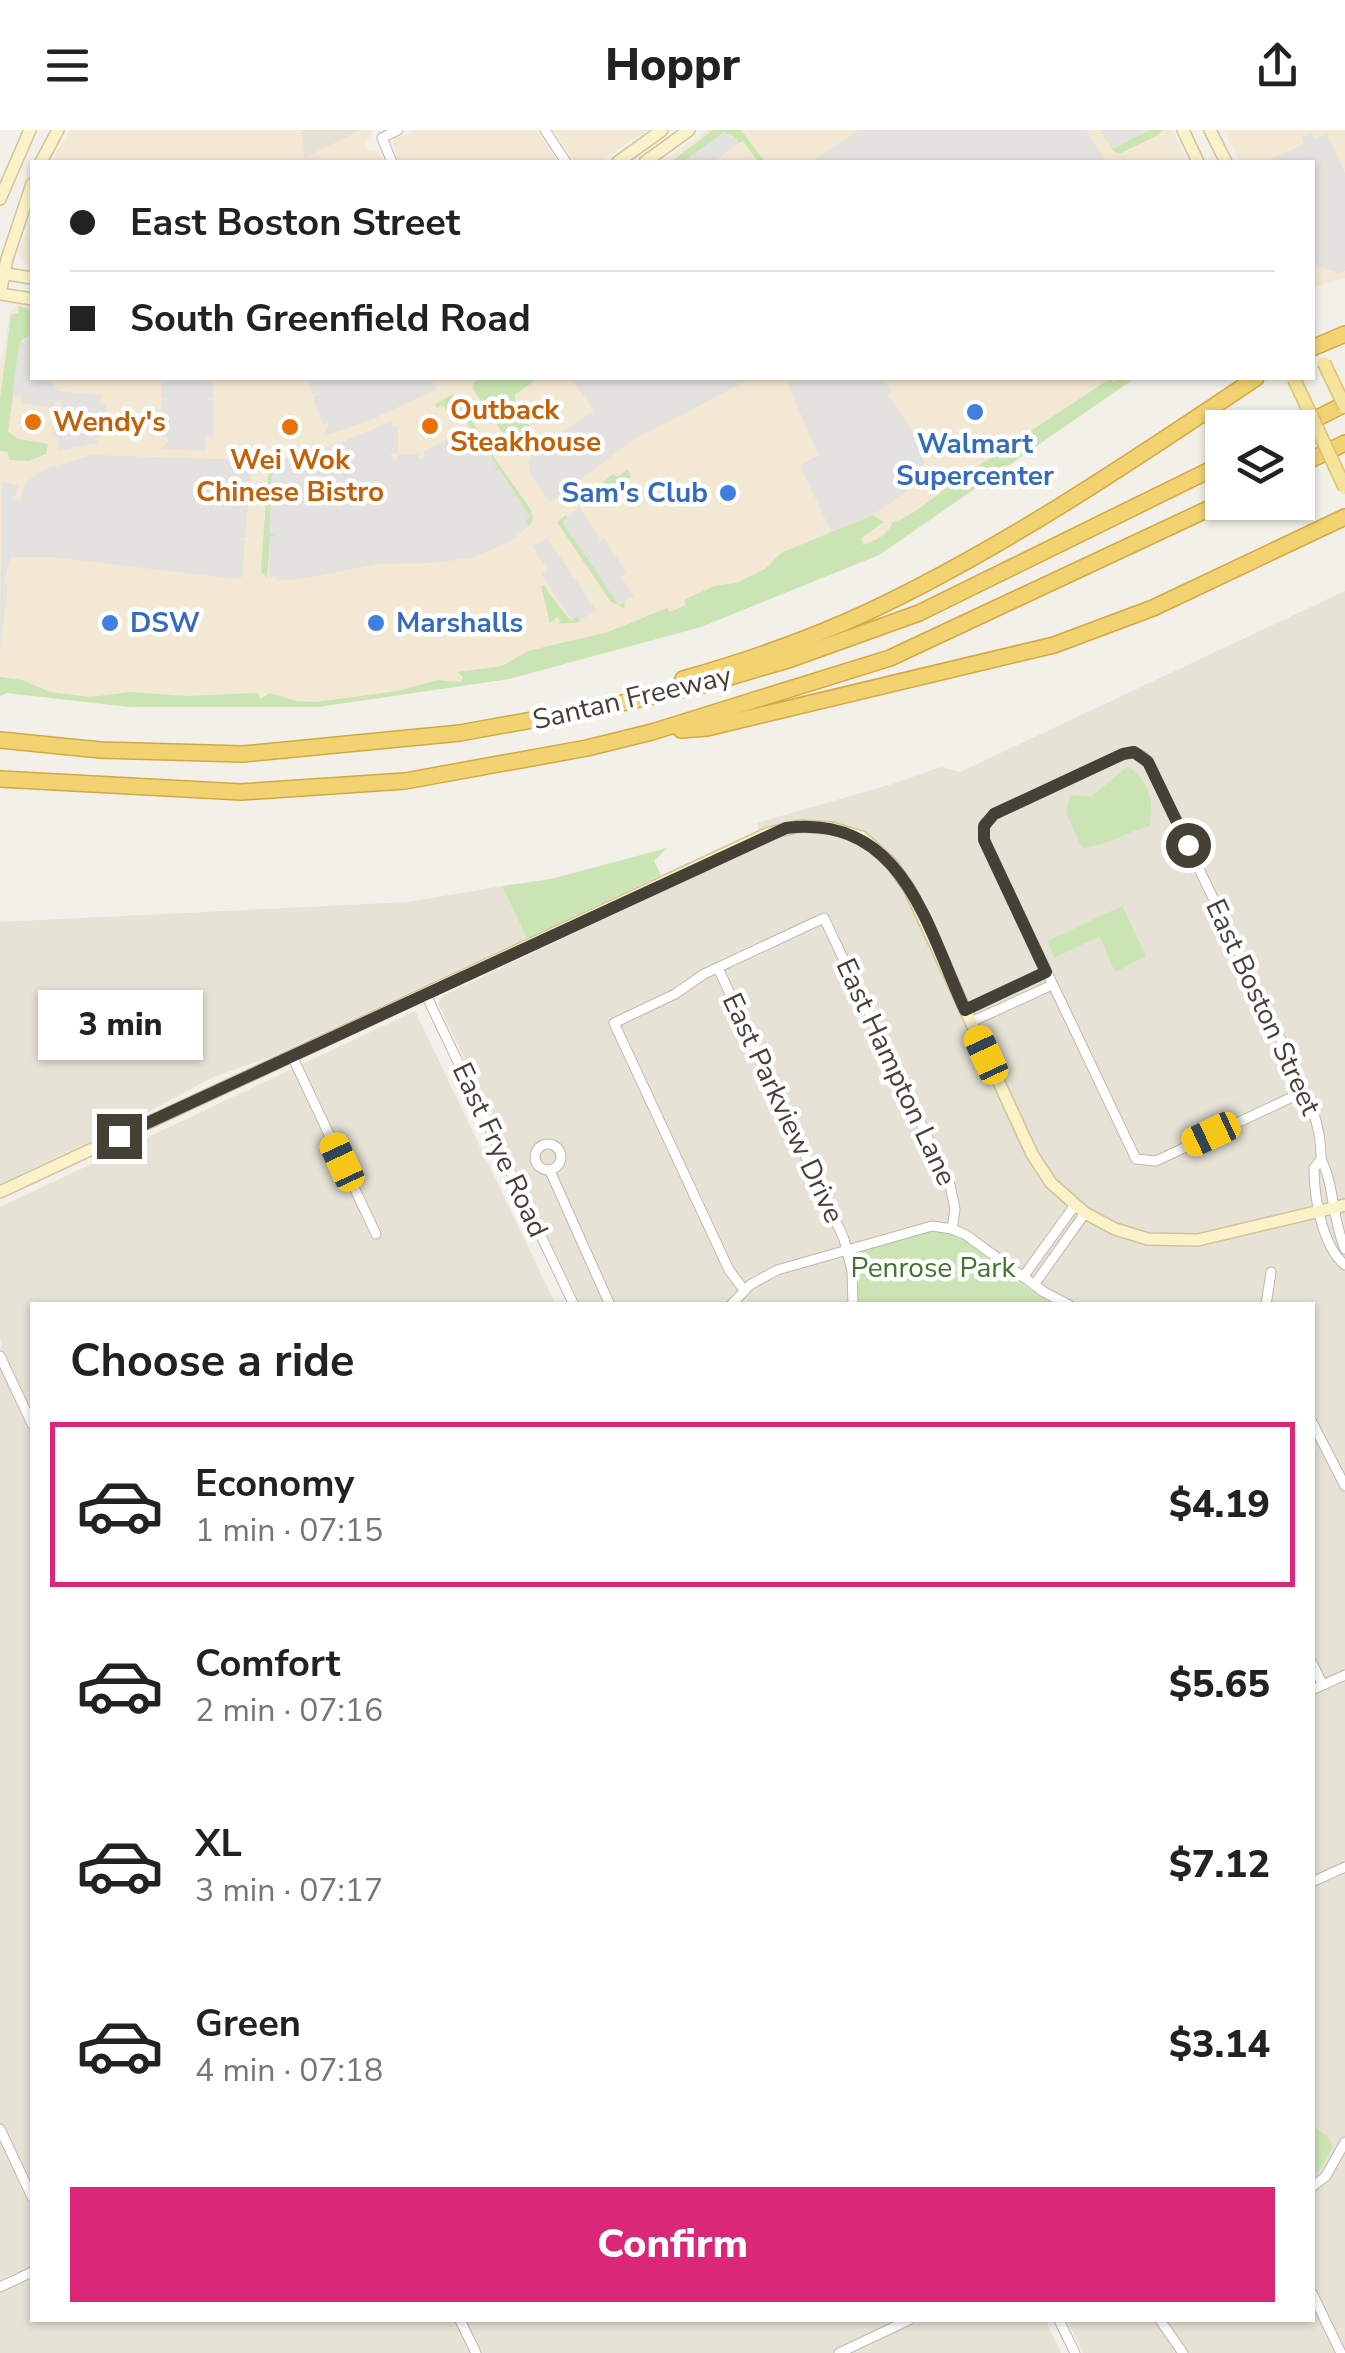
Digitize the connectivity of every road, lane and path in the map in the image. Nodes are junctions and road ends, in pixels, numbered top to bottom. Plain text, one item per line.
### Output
1 (30, 130) edge
2 (58, 130) edge
3 (398, 130) edge
4 (545, 130) edge
5 (662, 130) edge
6 (689, 130) edge
7 (1183, 130) edge
8 (1210, 130) edge
9 (43, 160) edge
10 (391, 160) edge
11 (565, 160) edge
12 (621, 160) edge
13 (648, 160) edge
14 (1197, 160) edge
15 (1225, 160) edge
16 (30, 189) edge
17 (0, 199) edge
18 (2, 274) edge
19 (30, 278) edge
20 (0, 294) edge
21 (30, 300) edge
22 (1345, 334) edge
23 (1315, 344) edge
24 (1324, 364) dead end
25 (1253, 380) edge
26 (1294, 380) edge
27 (1345, 406) edge
28 (1315, 420) edge
29 (1345, 443) edge
30 (1315, 458) edge
31 (1205, 472) edge
32 (1345, 488) edge
33 (1205, 510) edge
34 (1345, 517) edge
35 (604, 707) junction
36 (652, 732) junction
37 (0, 740) edge
38 (0, 779) edge
39 (718, 968) junction
40 (1046, 972) junction
41 (1052, 984) junction
42 (426, 994) junction
43 (968, 1016) junction
44 (292, 1056) junction
45 (1305, 1090) junction
46 (550, 1171) dead end
47 (0, 1192) edge
48 (1080, 1209) junction
49 (1333, 1209) edge
50 (952, 1229) junction
51 (376, 1234) dead end
52 (848, 1249) junction
53 (1345, 1250) edge
54 (1345, 1265) edge
55 (1271, 1272) dead end
56 (1023, 1277) junction
57 (1034, 1284) junction
58 (744, 1290) junction
59 (573, 1302) edge
60 (609, 1302) edge
61 (734, 1302) edge
62 (852, 1302) edge
63 (1063, 1302) edge
64 (1266, 1302) edge
65 (0, 1356) edge
66 (30, 1420) edge
67 (1315, 1428) edge
68 (1345, 1486) edge
69 (1315, 1669) edge
70 (1345, 1675) edge
71 (1323, 1685) junction
72 (1315, 1689) edge
73 (1345, 1867) edge
74 (1315, 1881) edge
75 (0, 2129) edge
76 (1345, 2142) edge
77 (1340, 2161) edge
78 (1315, 2185) edge
79 (30, 2193) edge
80 (30, 2273) edge
81 (0, 2287) edge
82 (1315, 2299) edge
83 (461, 2322) edge
84 (905, 2322) edge
85 (1060, 2322) edge
86 (1161, 2322) edge
87 (476, 2353) edge
88 (839, 2353) edge
89 (1075, 2353) edge
90 (1183, 2353) edge
91 (1342, 2353) edge

1 - 17 street
2 - 9 street
3 - 10 street
4 - 11 street
5 - 12 street
6 - 13 street
7 - 14 street
8 - 15 street
16 - 18 street
18 - 19 street
18 - 20 street
20 - 21 street
22 - 23 highway
24 - 27 main road, bridge
25 - 35 highway
26 - 32 main road, bridge
27 - 28 highway
29 - 30 highway
31 - 35 highway, Santan Freeway
33 - 36 highway, Santan Freeway
34 - 36 highway
35 - 37 highway, Santan Freeway
36 - 38 highway, Santan Freeway
39 - 50 street, East Hampton Lane
39 - 52 street, East Parkview Drive
39 - 58 street
40 - 41 street
40 - 43 street
40 - 45 street, East Boston Street
41 - 43 street
41 - 45 street
42 - 43 street
42 - 44 street
42 - 59 street, East Frye Road
43 - 48 street
44 - 47 street
44 - 51 street
45 - 49 street, East Boston Street
46 - 60 street
48 - 49 street
48 - 56 street
48 - 57 street
49 - 53 street, East Boston Street
49 - 54 street, East Boston Street
50 - 52 street
50 - 56 street
52 - 58 street
52 - 62 street, East Parkview Drive
55 - 64 street
56 - 57 street
57 - 63 street
58 - 61 street
65 - 66 street
67 - 68 street
69 - 71 street
70 - 71 street
71 - 72 street
73 - 74 street
75 - 79 street
76 - 77 street
77 - 78 street
80 - 81 street
82 - 91 street
83 - 87 street
84 - 88 street
85 - 89 street
86 - 90 street

